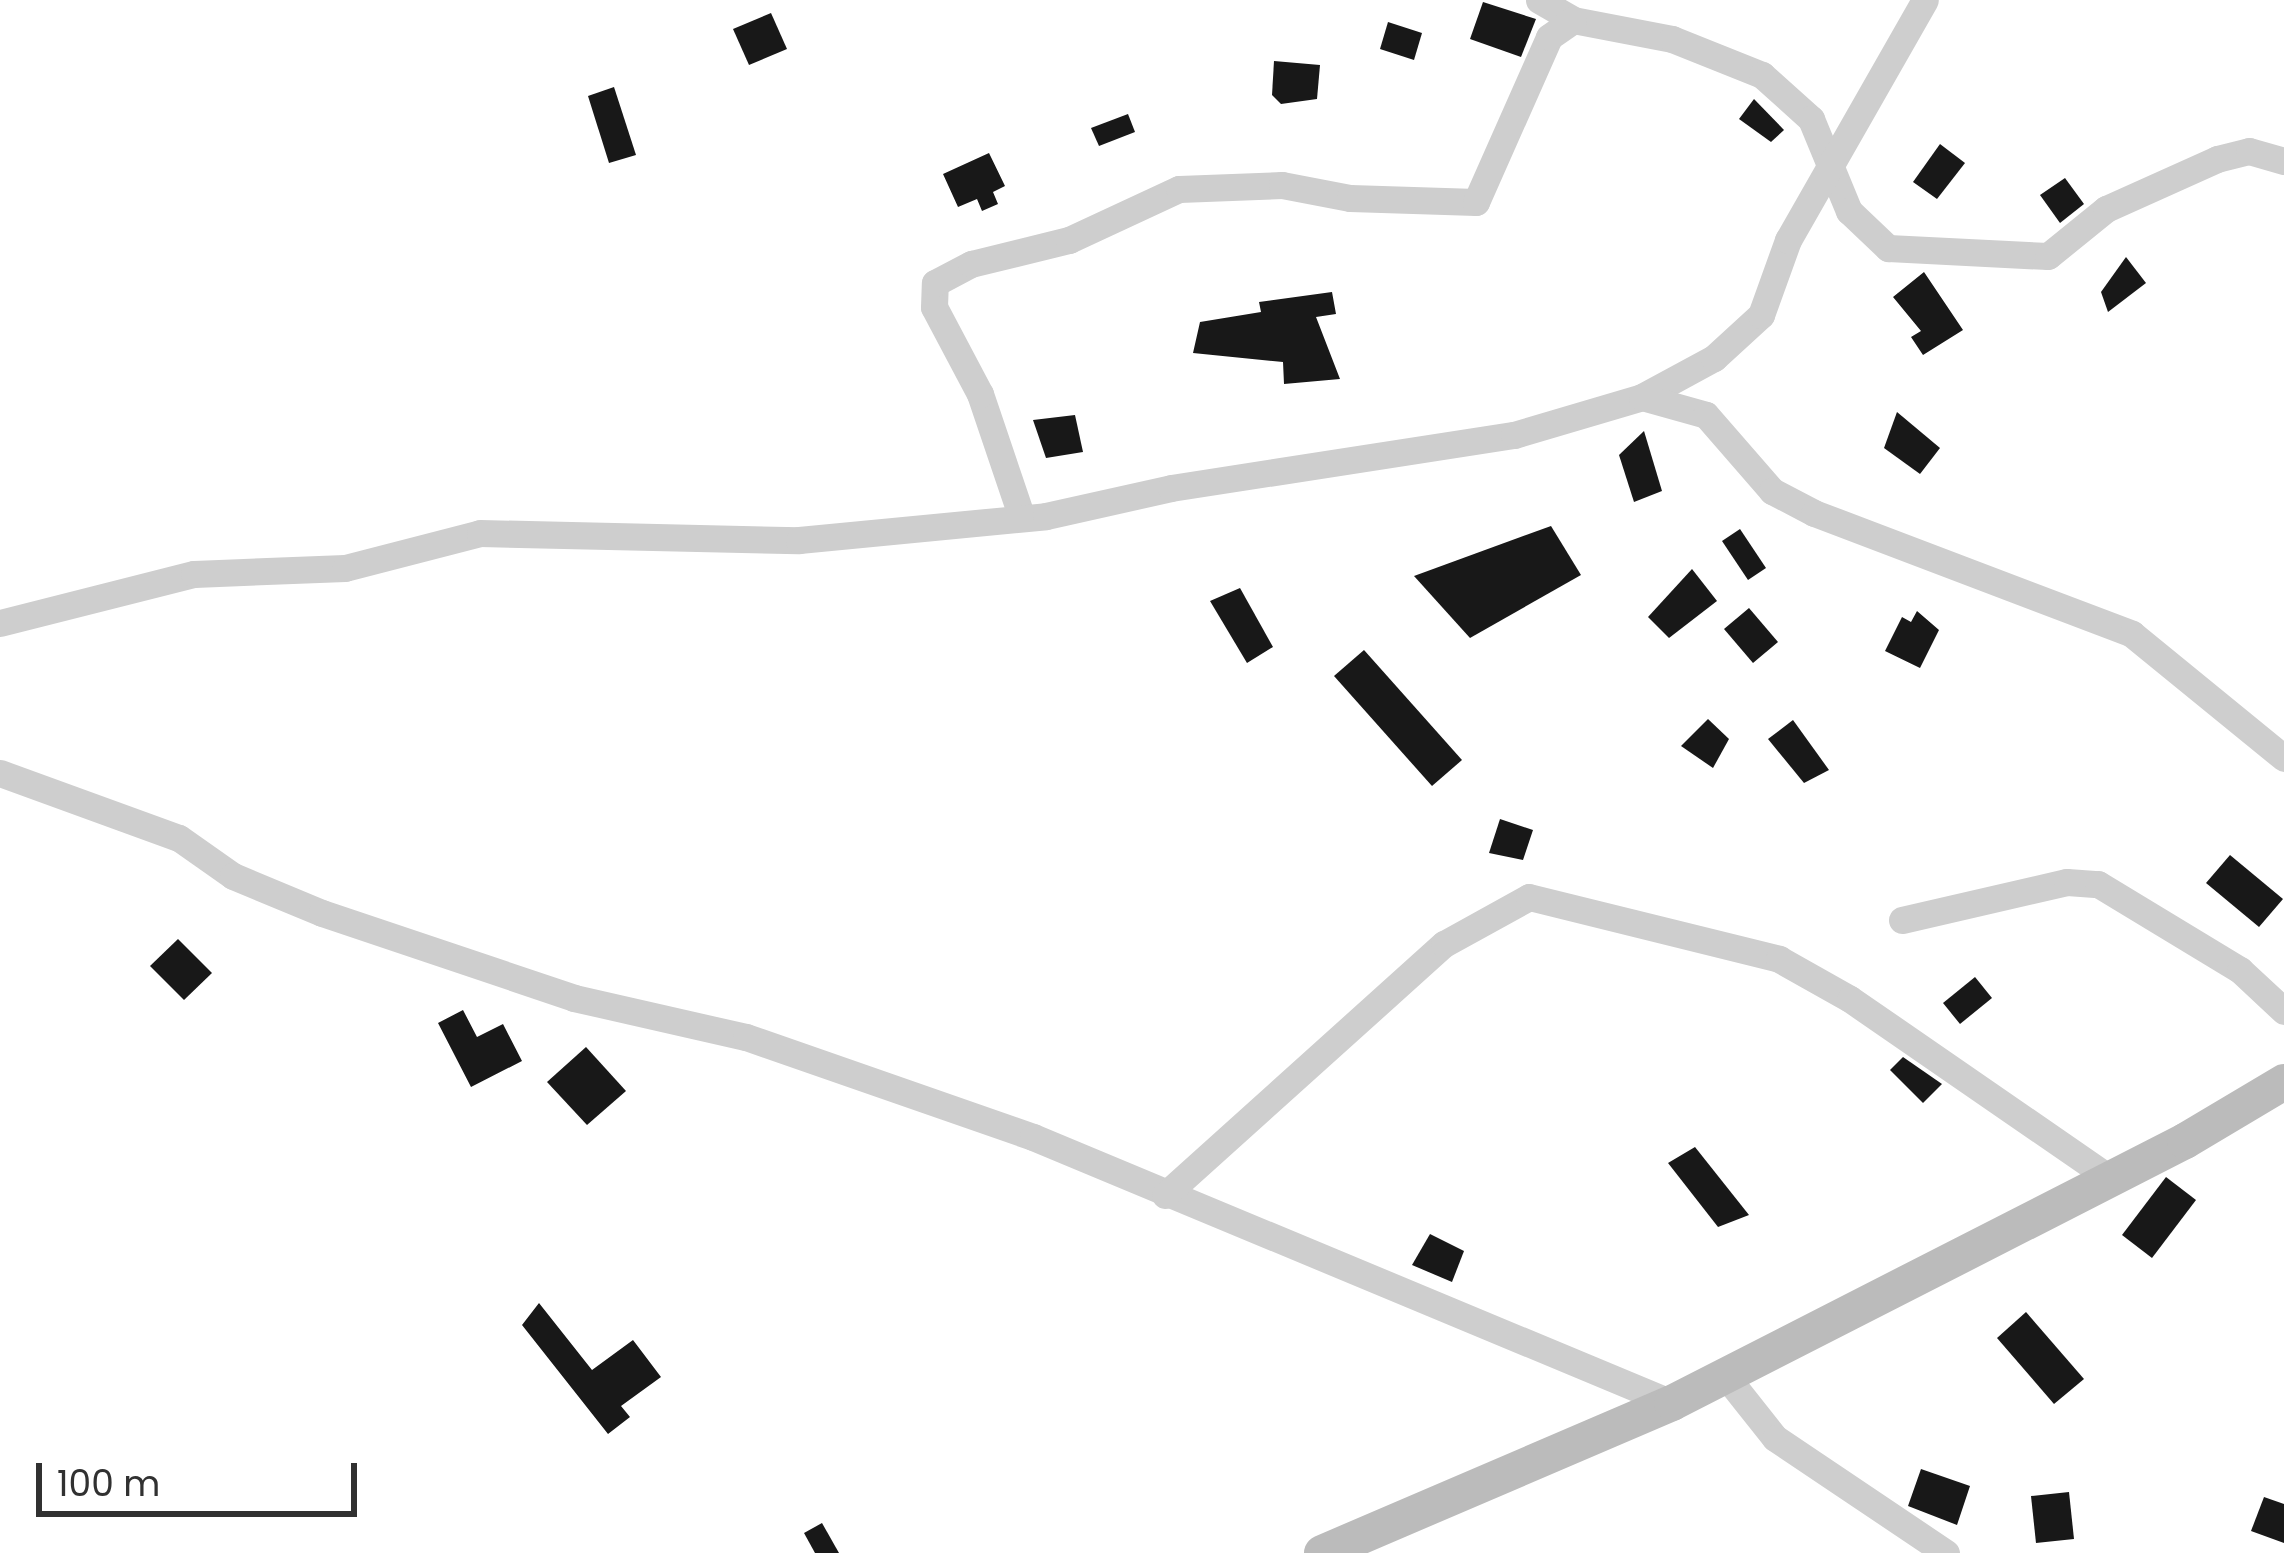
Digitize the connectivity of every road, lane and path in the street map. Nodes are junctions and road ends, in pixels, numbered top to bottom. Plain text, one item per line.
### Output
1 (1539, 0) edge
2 (1925, 0) edge
3 (1573, 20) junction
4 (2284, 161) edge
5 (1834, 170) junction
6 (1642, 397) junction
7 (1022, 518) junction
8 (0, 623) edge
9 (2284, 758) edge
10 (0, 772) edge
11 (1902, 920) dead end
12 (2284, 1011) edge
13 (2284, 1082) edge
14 (2111, 1179) junction
15 (1165, 1195) junction
16 (1725, 1375) junction
17 (1672, 1403) junction
18 (1322, 1553) edge
19 (1946, 1553) edge

1 - 3 street
2 - 5 street
3 - 5 street
3 - 7 street
4 - 5 street
5 - 6 street
6 - 7 street
6 - 9 street
7 - 8 street
10 - 15 street
11 - 12 street
13 - 14 street
14 - 15 street
14 - 16 street
15 - 17 street
16 - 17 street
16 - 19 street
17 - 18 street

